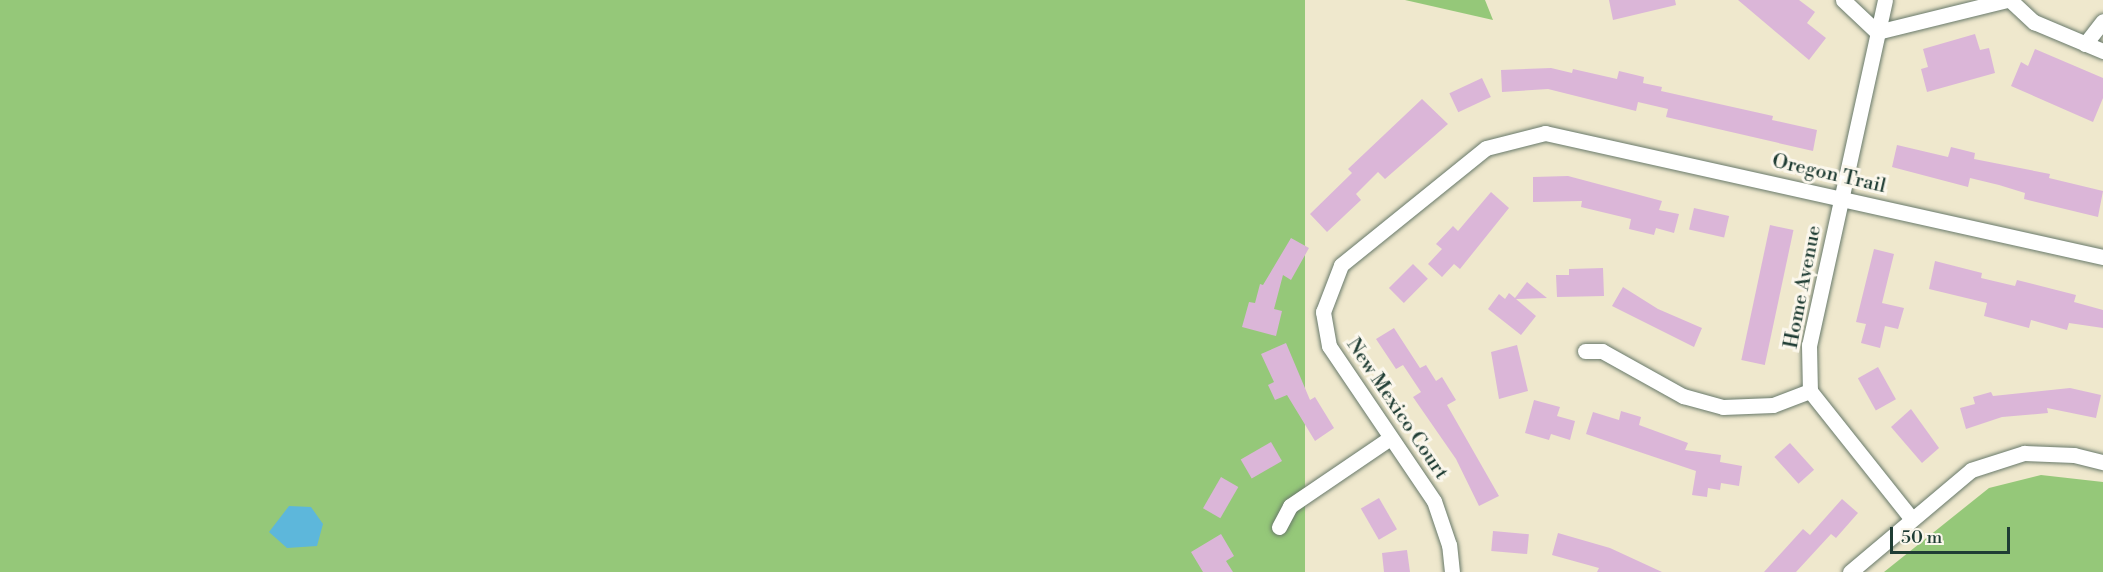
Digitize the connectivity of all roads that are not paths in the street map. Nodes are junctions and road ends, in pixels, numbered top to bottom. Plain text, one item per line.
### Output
1 (1843, 0) edge
2 (1885, 0) edge
3 (2008, 0) edge
4 (2103, 21) edge
5 (1877, 32) junction
6 (2085, 44) junction
7 (2103, 51) edge
8 (1545, 133) joint
9 (1842, 199) junction
10 (2103, 257) edge
11 (1585, 351) dead end
12 (1810, 391) junction
13 (1390, 438) junction
14 (2103, 462) edge
15 (1911, 518) junction
16 (1279, 527) dead end
17 (1452, 572) edge
18 (1850, 572) edge

1 - 5 street
2 - 5 street, Home Avenue
3 - 5 street
3 - 6 street
4 - 6 street
5 - 9 street, Home Avenue
6 - 7 street
8 - 9 street, Oregon Trail
8 - 13 street, New Mexico Court
9 - 10 street, Oregon Trail
9 - 12 street, Home Avenue
11 - 12 street
12 - 15 street
13 - 16 street
13 - 17 street, New Mexico Court
14 - 15 street
15 - 18 street

